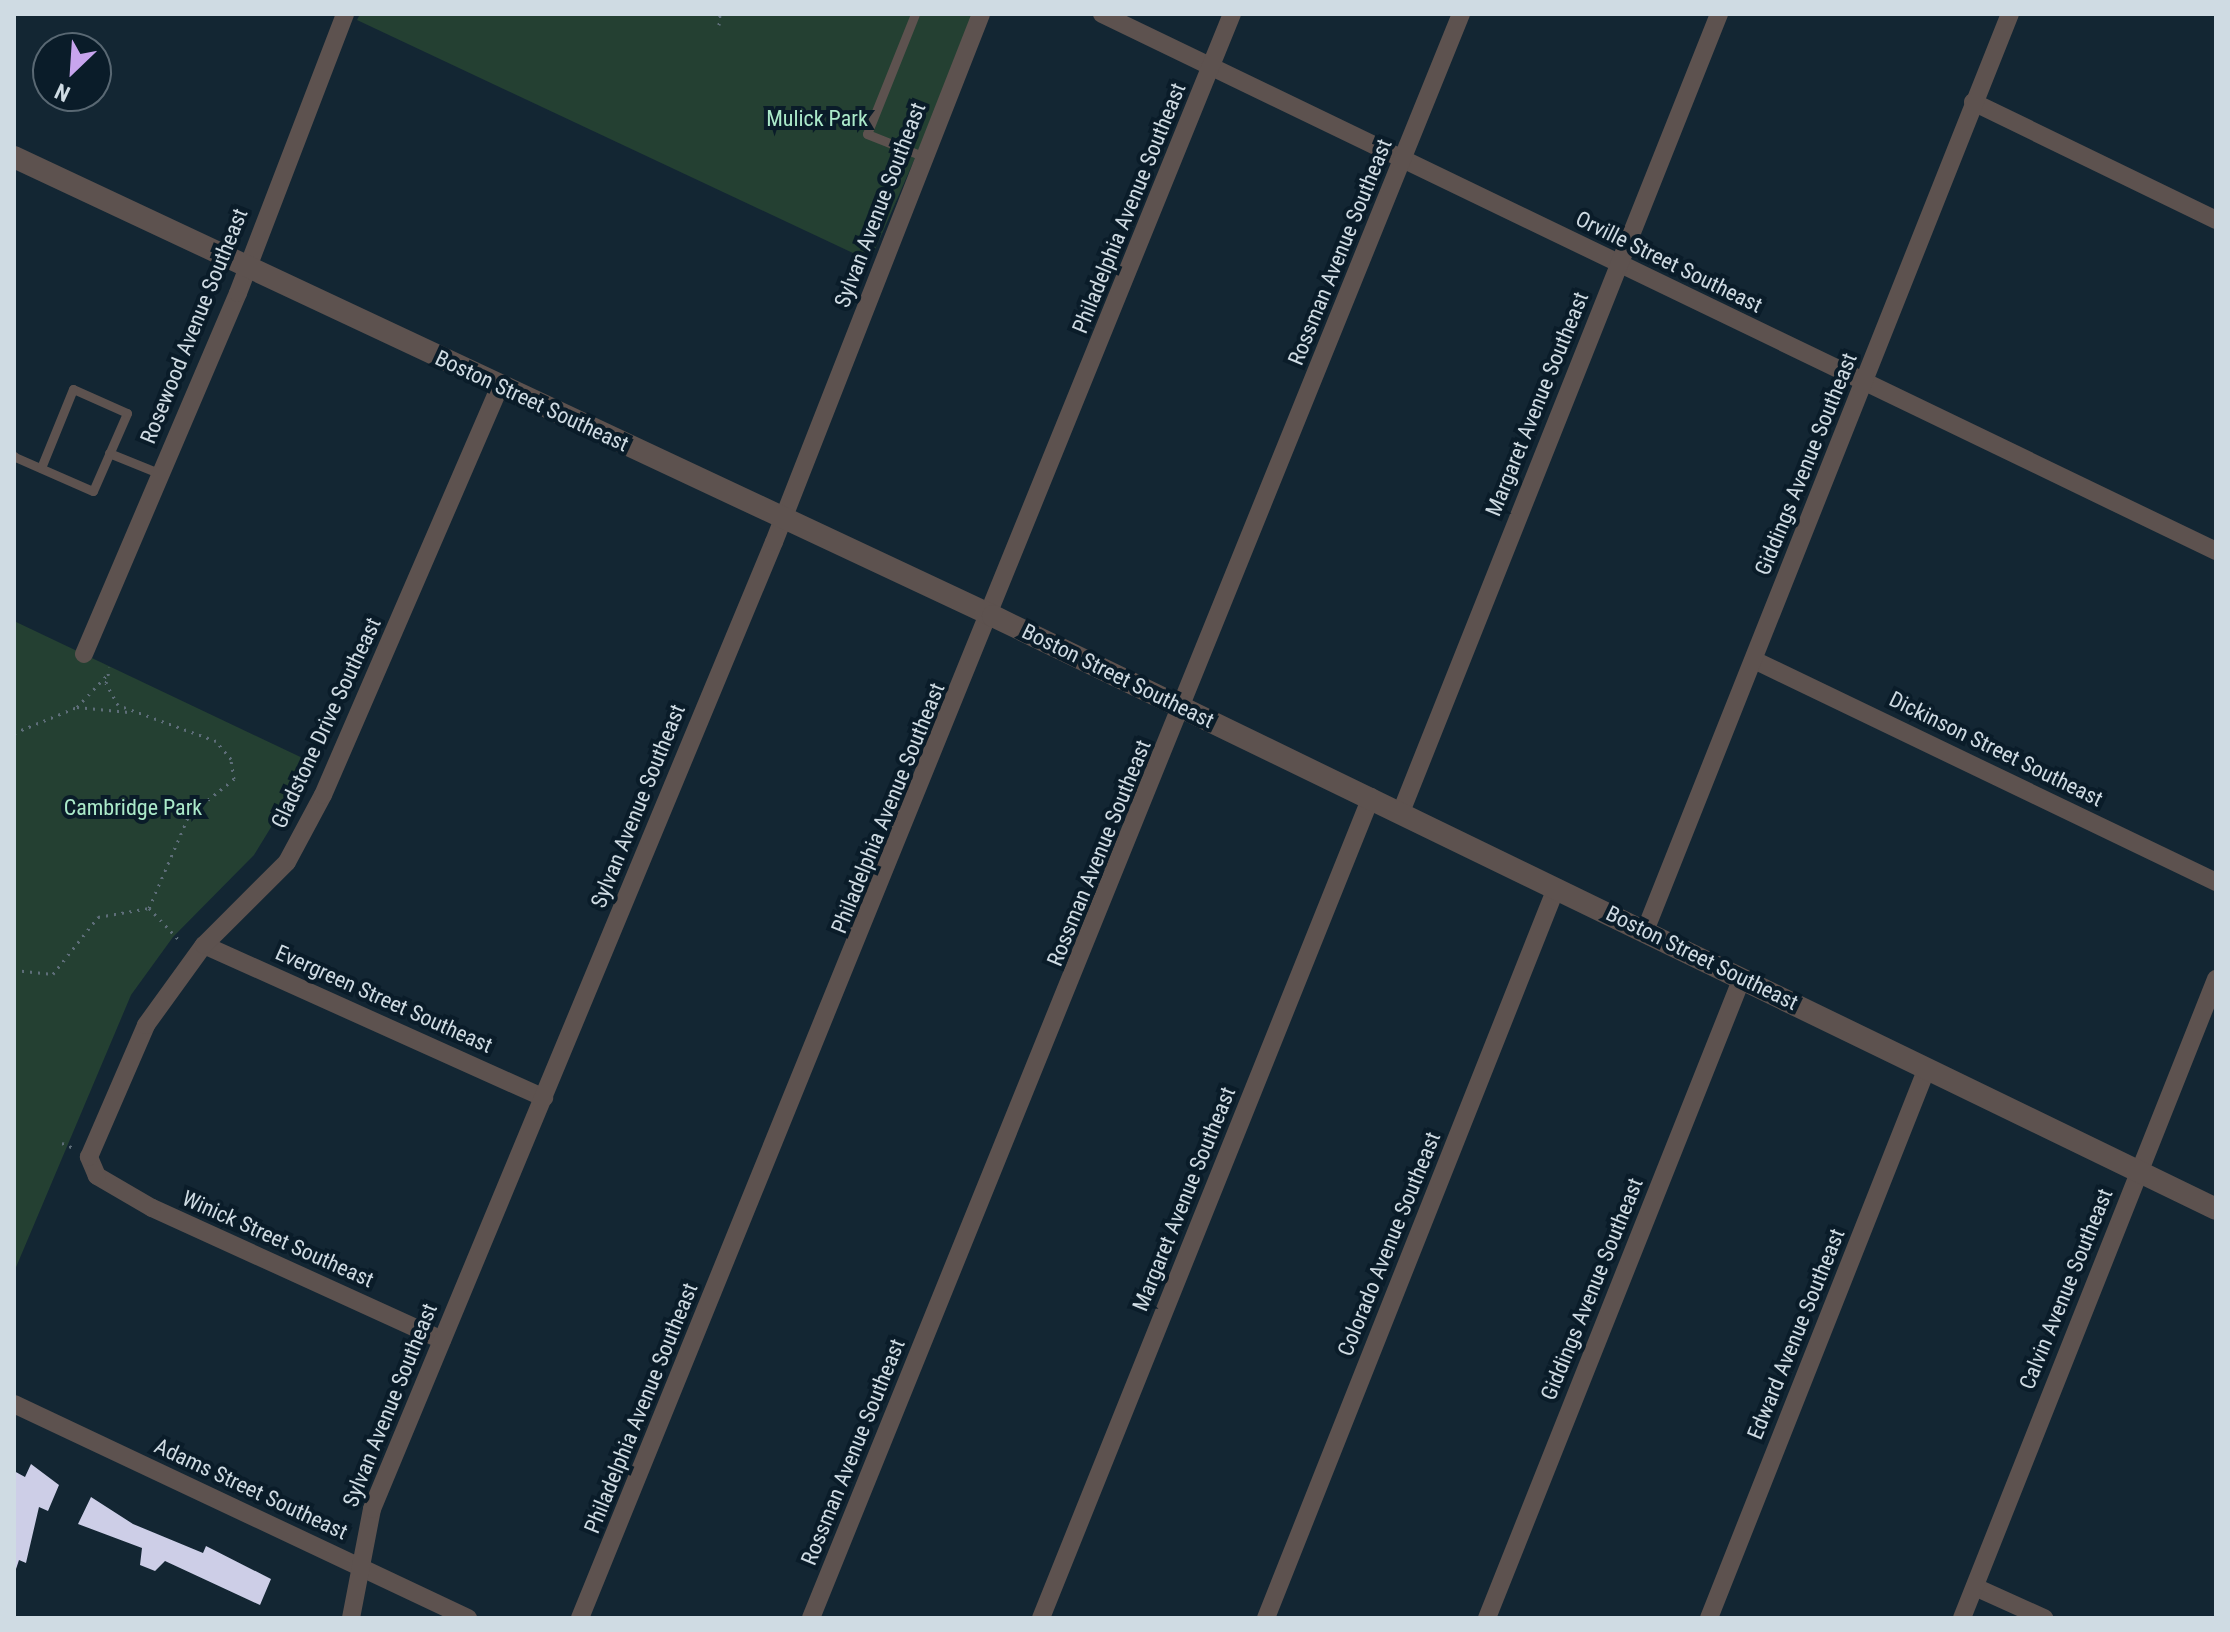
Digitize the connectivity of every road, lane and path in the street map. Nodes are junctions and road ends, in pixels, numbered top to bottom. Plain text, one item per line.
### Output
1 (345, 14) edge
2 (720, 14) edge
3 (915, 14) edge
4 (981, 14) edge
5 (1102, 14) edge
6 (1232, 14) edge
7 (1461, 14) edge
8 (1719, 14) edge
9 (2010, 14) edge
10 (719, 25) dead end
11 (1212, 64) junction
12 (1973, 102) junction
13 (14, 157) edge
14 (925, 157) junction
15 (1402, 160) junction
16 (2216, 220) edge
17 (1619, 265) junction
18 (246, 268) junction
19 (1864, 382) junction
20 (500, 386) junction
21 (109, 453) junction
22 (14, 456) edge
23 (41, 468) junction
24 (161, 474) junction
25 (783, 518) junction
26 (2216, 551) edge
27 (993, 616) junction
28 (84, 654) dead end
29 (1754, 660) junction
30 (110, 667) dead end
31 (108, 675) junction
32 (77, 707) junction
33 (1184, 708) junction
34 (129, 712) junction
35 (14, 733) edge
36 (1371, 797) junction
37 (1401, 812) junction
38 (2216, 882) edge
39 (1556, 888) junction
40 (149, 908) junction
41 (1645, 931) junction
42 (201, 949) junction
43 (14, 970) edge
44 (1742, 978) junction
45 (2216, 979) edge
46 (1927, 1068) junction
47 (544, 1098) junction
48 (2139, 1172) junction
49 (97, 1176) joint
50 (2216, 1209) edge
51 (442, 1340) junction
52 (14, 1404) edge
53 (357, 1565) junction
54 (1975, 1587) junction
55 (351, 1618) edge
56 (468, 1618) edge
57 (580, 1618) edge
58 (811, 1618) edge
59 (1041, 1618) edge
60 (1266, 1618) edge
61 (1487, 1618) edge
62 (1709, 1618) edge
63 (1962, 1618) edge
64 (2044, 1618) edge

1 - 18 street, Rosewood Avenue Southeast
2 - 10 path
3 - 14 lane
4 - 14 street, Sylvan Avenue Southeast
5 - 11 street, Orville Street Southeast
6 - 11 street, Philadelphia Avenue Southeast
7 - 15 street, Rossman Avenue Southeast
8 - 17 street, Margaret Avenue Southeast
9 - 12 street, Giddings Avenue Southeast
11 - 15 street, Orville Street Southeast
11 - 27 street, Philadelphia Avenue Southeast
12 - 16 street
12 - 19 street, Giddings Avenue Southeast
13 - 18 street, Boston Street Southeast
14 - 25 street, Sylvan Avenue Southeast
15 - 17 street, Orville Street Southeast
15 - 33 street, Rossman Avenue Southeast
17 - 19 street, Orville Street Southeast
17 - 37 street, Margaret Avenue Southeast
18 - 20 street, Boston Street Southeast
18 - 24 street, Rosewood Avenue Southeast
19 - 26 street, Orville Street Southeast
19 - 29 street, Giddings Avenue Southeast
20 - 25 street, Boston Street Southeast
20 - 42 street, Gladstone Drive Southeast
21 - 23 lane
21 - 23 lane
21 - 24 lane
22 - 23 lane
24 - 28 street, Rosewood Avenue Southeast
25 - 27 street, Boston Street Southeast
25 - 47 street, Sylvan Avenue Southeast
27 - 33 street, Boston Street Southeast
27 - 57 street, Philadelphia Avenue Southeast
29 - 38 street, Dickinson Street Southeast
29 - 41 street, Giddings Avenue Southeast
30 - 31 path
31 - 32 path
31 - 34 path
32 - 34 path
32 - 35 path
33 - 36 street, Boston Street Southeast
33 - 58 street, Rossman Avenue Southeast
34 - 40 path
36 - 37 street, Boston Street Southeast
36 - 59 street, Margaret Avenue Southeast
37 - 39 street, Boston Street Southeast
39 - 41 street, Boston Street Southeast
39 - 60 street, Colorado Avenue Southeast
40 - 42 path
40 - 43 path
41 - 44 street, Boston Street Southeast
42 - 47 street, Evergreen Street Southeast
42 - 49 street, Gladstone Drive Southeast
44 - 46 street, Boston Street Southeast
44 - 61 street, Giddings Avenue Southeast
45 - 48 street, Calvin Avenue Southeast
46 - 48 street, Boston Street Southeast
46 - 62 street, Edward Avenue Southeast
47 - 51 street, Sylvan Avenue Southeast
48 - 50 street, Boston Street Southeast
48 - 54 street, Calvin Avenue Southeast
49 - 51 street, Winick Street Southeast
51 - 53 street, Sylvan Avenue Southeast
52 - 53 street, Adams Street Southeast
53 - 55 street, Sylvan Avenue Southeast
53 - 56 street, Adams Street Southeast
54 - 63 street, Calvin Avenue Southeast
54 - 64 street

